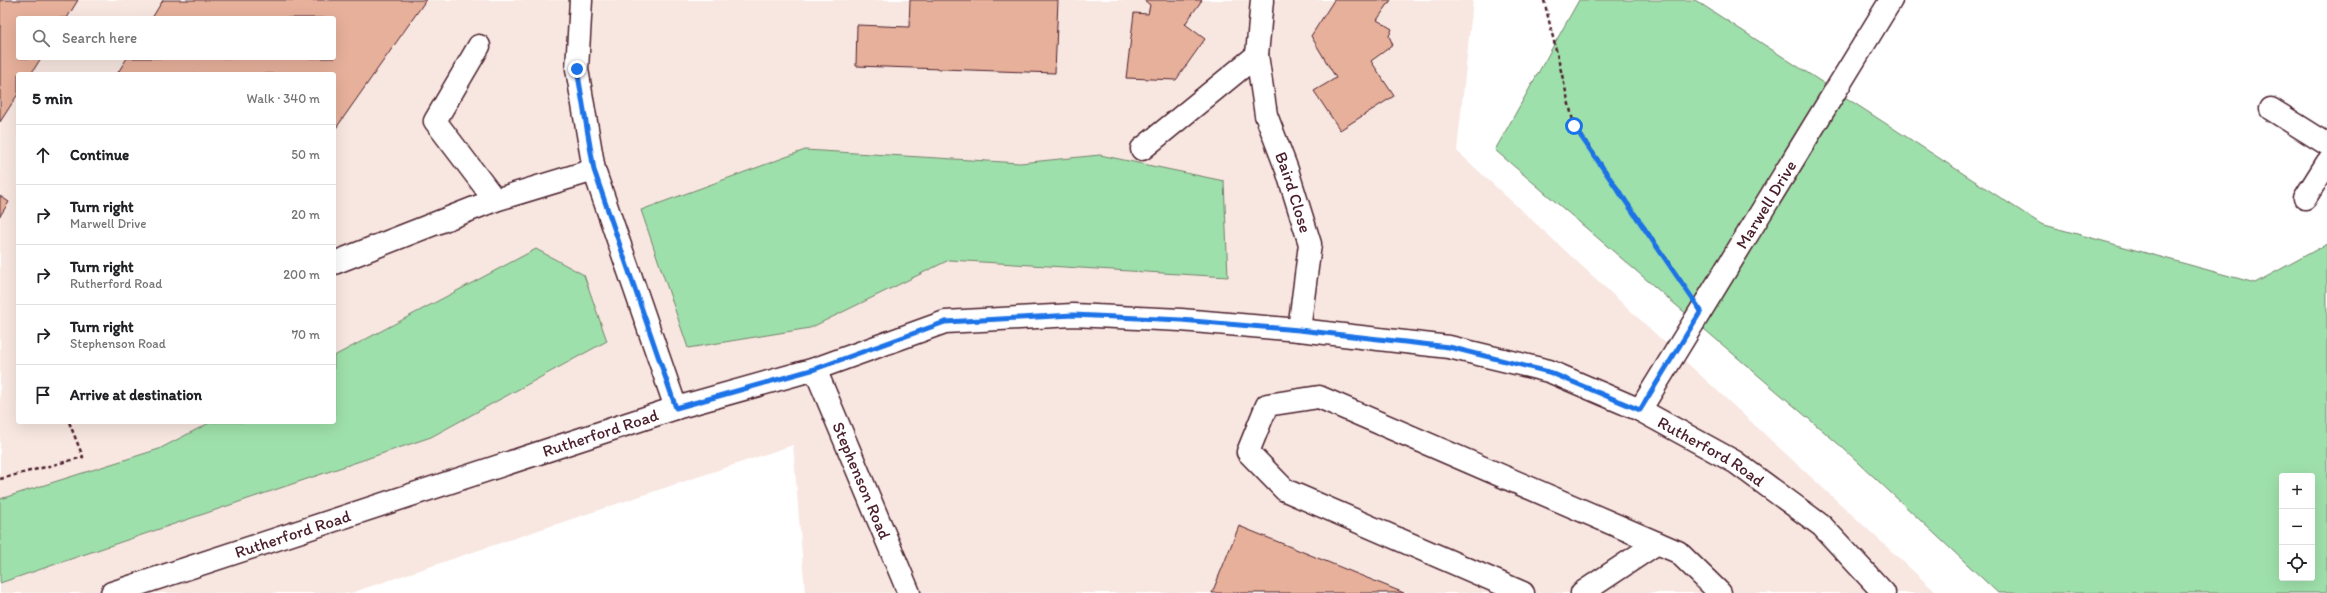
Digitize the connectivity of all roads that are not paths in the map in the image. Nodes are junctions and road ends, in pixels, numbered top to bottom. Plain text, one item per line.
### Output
1 (581, 0) edge
2 (1262, 0) edge
3 (1891, 0) edge
4 (479, 46) dead end
5 (1257, 55) junction
6 (2271, 109) dead end
7 (2327, 144) edge
8 (1142, 149) dead end
9 (2327, 163) edge
10 (594, 170) junction
11 (2305, 198) dead end
12 (495, 200) junction
13 (336, 261) edge
14 (1299, 330) junction
15 (815, 369) junction
16 (676, 408) junction
17 (1640, 410) junction
18 (1657, 543) junction
19 (112, 593) edge
20 (909, 593) edge
21 (1524, 593) edge
22 (1582, 593) edge
23 (1720, 593) edge
24 (1884, 593) edge

1 - 10 street
2 - 5 street, Baird Close
3 - 17 street, Marwell Drive
4 - 12 street
5 - 8 street
5 - 14 street, Baird Close
6 - 7 street
9 - 11 street
10 - 12 street
10 - 16 street
12 - 13 street
14 - 15 street, Rutherford Road
14 - 17 street, Rutherford Road
15 - 16 street, Rutherford Road
15 - 20 street, Stephenson Road
16 - 19 street, Rutherford Road
17 - 24 street, Rutherford Road
18 - 21 street
18 - 22 street
18 - 23 street

